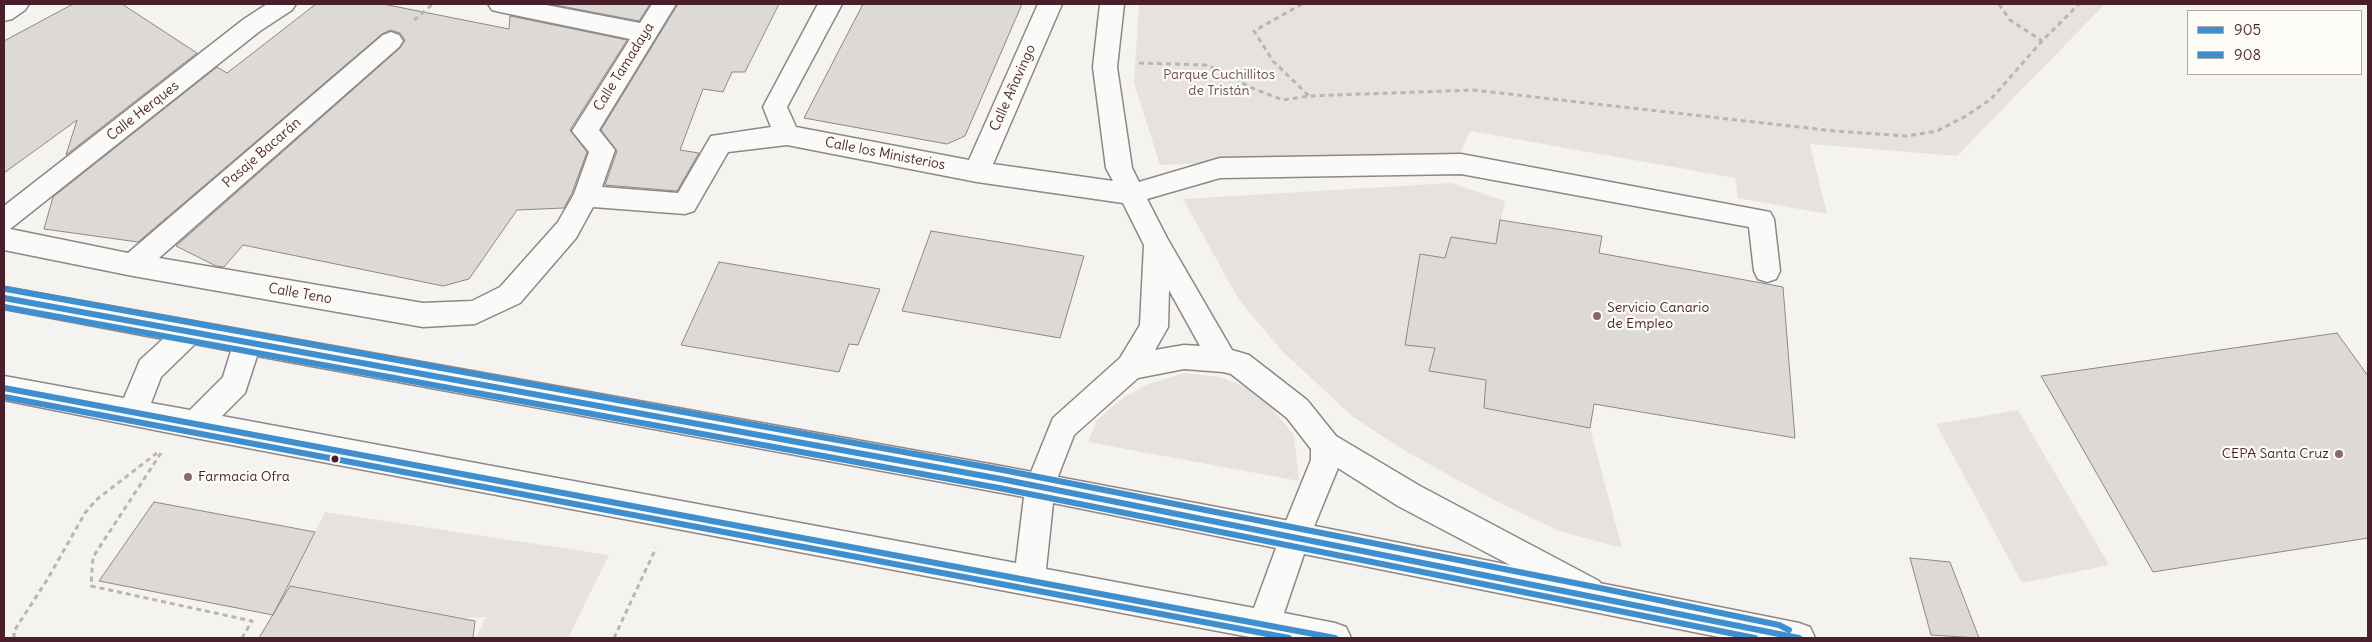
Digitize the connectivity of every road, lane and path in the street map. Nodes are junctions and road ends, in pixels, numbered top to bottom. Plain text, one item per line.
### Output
1 (17, 4) edge
2 (284, 4) edge
3 (500, 4) edge
4 (664, 4) edge
5 (830, 4) edge
6 (1050, 4) edge
7 (1112, 4) edge
8 (1302, 4) edge
9 (1999, 4) edge
10 (2079, 4) edge
11 (4, 13) edge
12 (645, 33) junction
13 (391, 41) dead end
14 (2042, 41) junction
15 (1105, 67) junction
16 (1309, 96) junction
17 (585, 132) joint
18 (786, 136) junction
19 (977, 172) junction
20 (1131, 194) junction
21 (586, 196) junction
22 (4, 221) edge
23 (4, 240) edge
24 (1157, 245) junction
25 (133, 264) junction
26 (1767, 271) dead end
27 (4, 298) edge
28 (189, 332) junction
29 (248, 344) junction
30 (1223, 360) junction
31 (1130, 367) junction
32 (4, 388) edge
33 (133, 411) junction
34 (195, 425) junction
35 (1326, 445) junction
36 (1040, 487) junction
37 (672, 513) junction
38 (1295, 536) junction
39 (1029, 580) junction
40 (1598, 597) junction
41 (1264, 625) junction
42 (1787, 637) edge
43 (14, 638) edge
44 (242, 638) edge
45 (614, 638) edge
46 (1335, 638) edge

1 - 11 street
2 - 22 street, Calle Herques
3 - 12 street
4 - 12 street, Calle Tamadaya
5 - 18 street
6 - 19 street, Calle Añavingo
7 - 15 street
8 - 16 path
9 - 14 path
10 - 14 path
12 - 17 street, Calle Tamadaya
13 - 25 street, Pasaje Bacarán
14 - 16 path
15 - 16 path
15 - 20 street
17 - 21 street, Calle Teno
18 - 19 street, Calle los Ministerios
18 - 21 street, Calle los Ministerios
19 - 20 street, Calle los Ministerios
20 - 24 street
20 - 26 street
21 - 25 street, Calle Teno
23 - 25 street, Calle Teno
24 - 30 street
24 - 31 street
27 - 28 street
28 - 29 street
28 - 33 street
29 - 34 street
29 - 36 street
30 - 31 street
30 - 35 street
31 - 36 street
32 - 33 street
33 - 34 street
34 - 37 street
35 - 38 street
35 - 40 street
36 - 38 street
36 - 39 street
37 - 39 street
37 - 45 path
38 - 40 street
38 - 41 street
39 - 41 street
40 - 42 street
41 - 46 street
43 - 44 path

